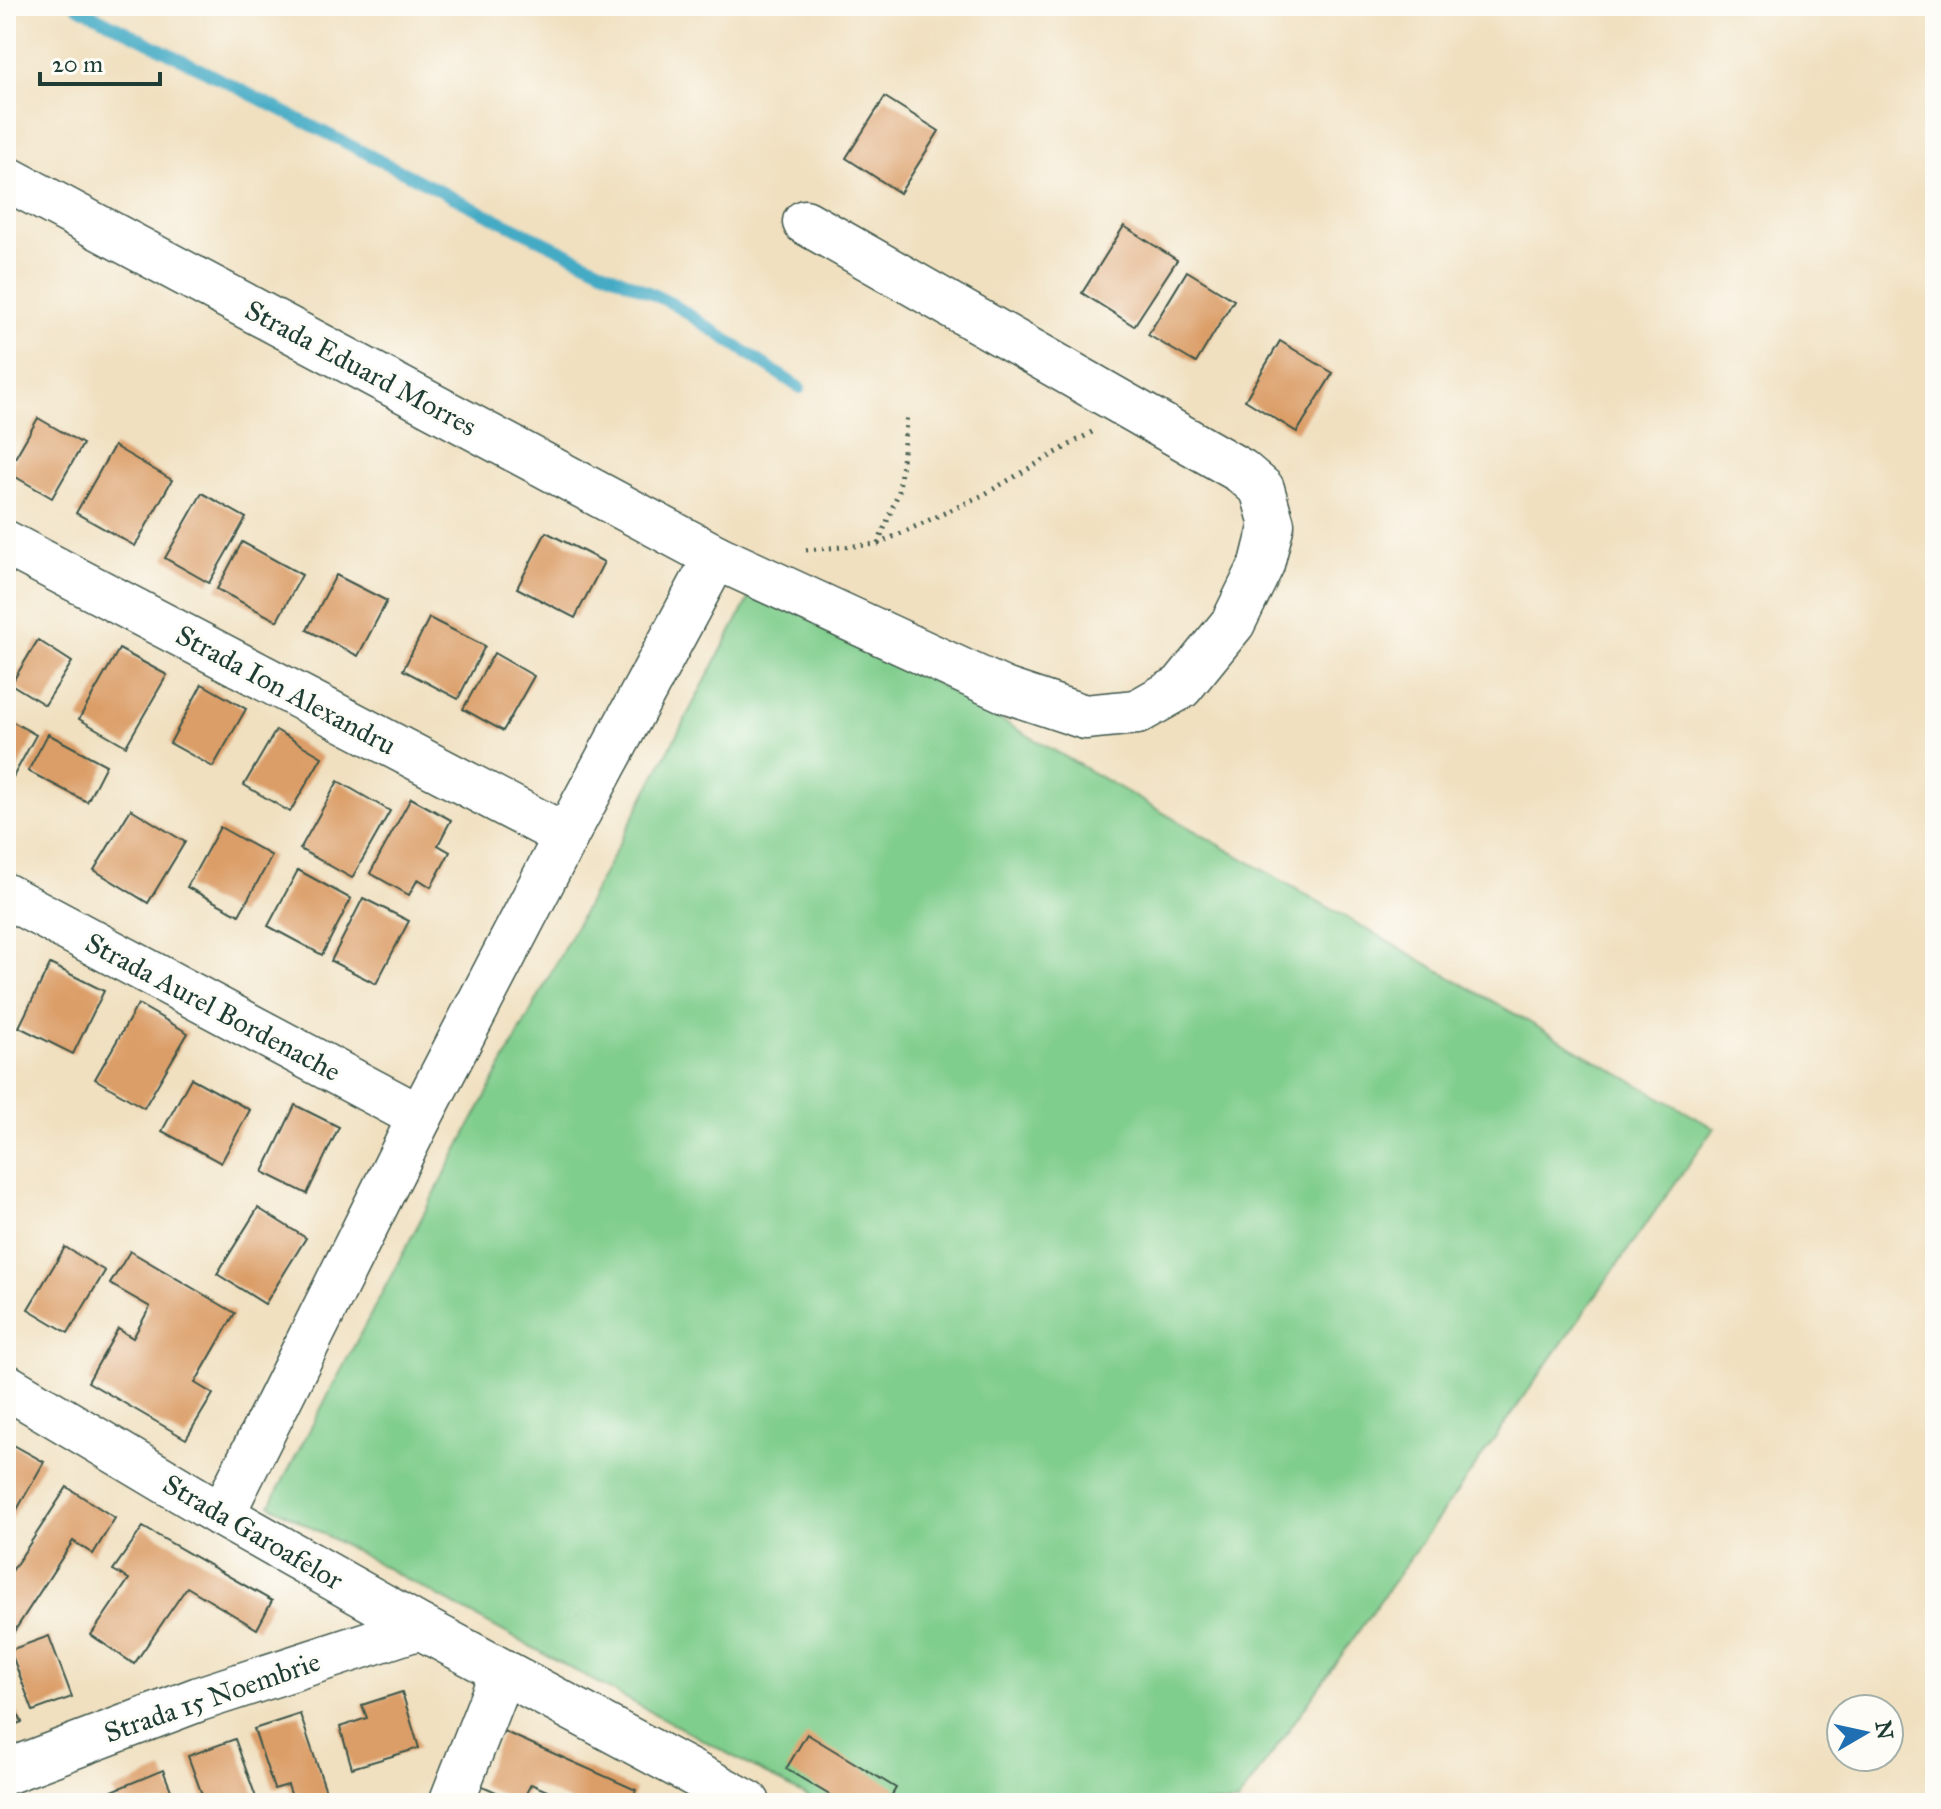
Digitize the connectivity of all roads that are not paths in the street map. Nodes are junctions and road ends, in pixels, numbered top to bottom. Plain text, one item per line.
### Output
1 (6, 178) edge
2 (805, 222) dead end
3 (6, 543) edge
4 (716, 557) junction
5 (566, 836) junction
6 (6, 896) edge
7 (420, 1117) junction
8 (6, 1386) edge
9 (222, 1515) junction
10 (420, 1627) junction
11 (502, 1673) junction
12 (6, 1772) edge
13 (451, 1803) edge
14 (748, 1803) edge

1 - 4 street, Strada Eduard Morres
2 - 4 street, Strada Eduard Morres
3 - 5 street, Strada Ion Alexandru
4 - 5 street
5 - 7 street
6 - 7 street, Strada Aurel Bordenache
7 - 9 street
8 - 9 street, Strada Garoafelor
9 - 10 street, Strada Garoafelor
10 - 11 street, Strada Garoafelor
10 - 12 street, Strada 15 Noembrie
11 - 13 street
11 - 14 street, Strada Garoafelor

